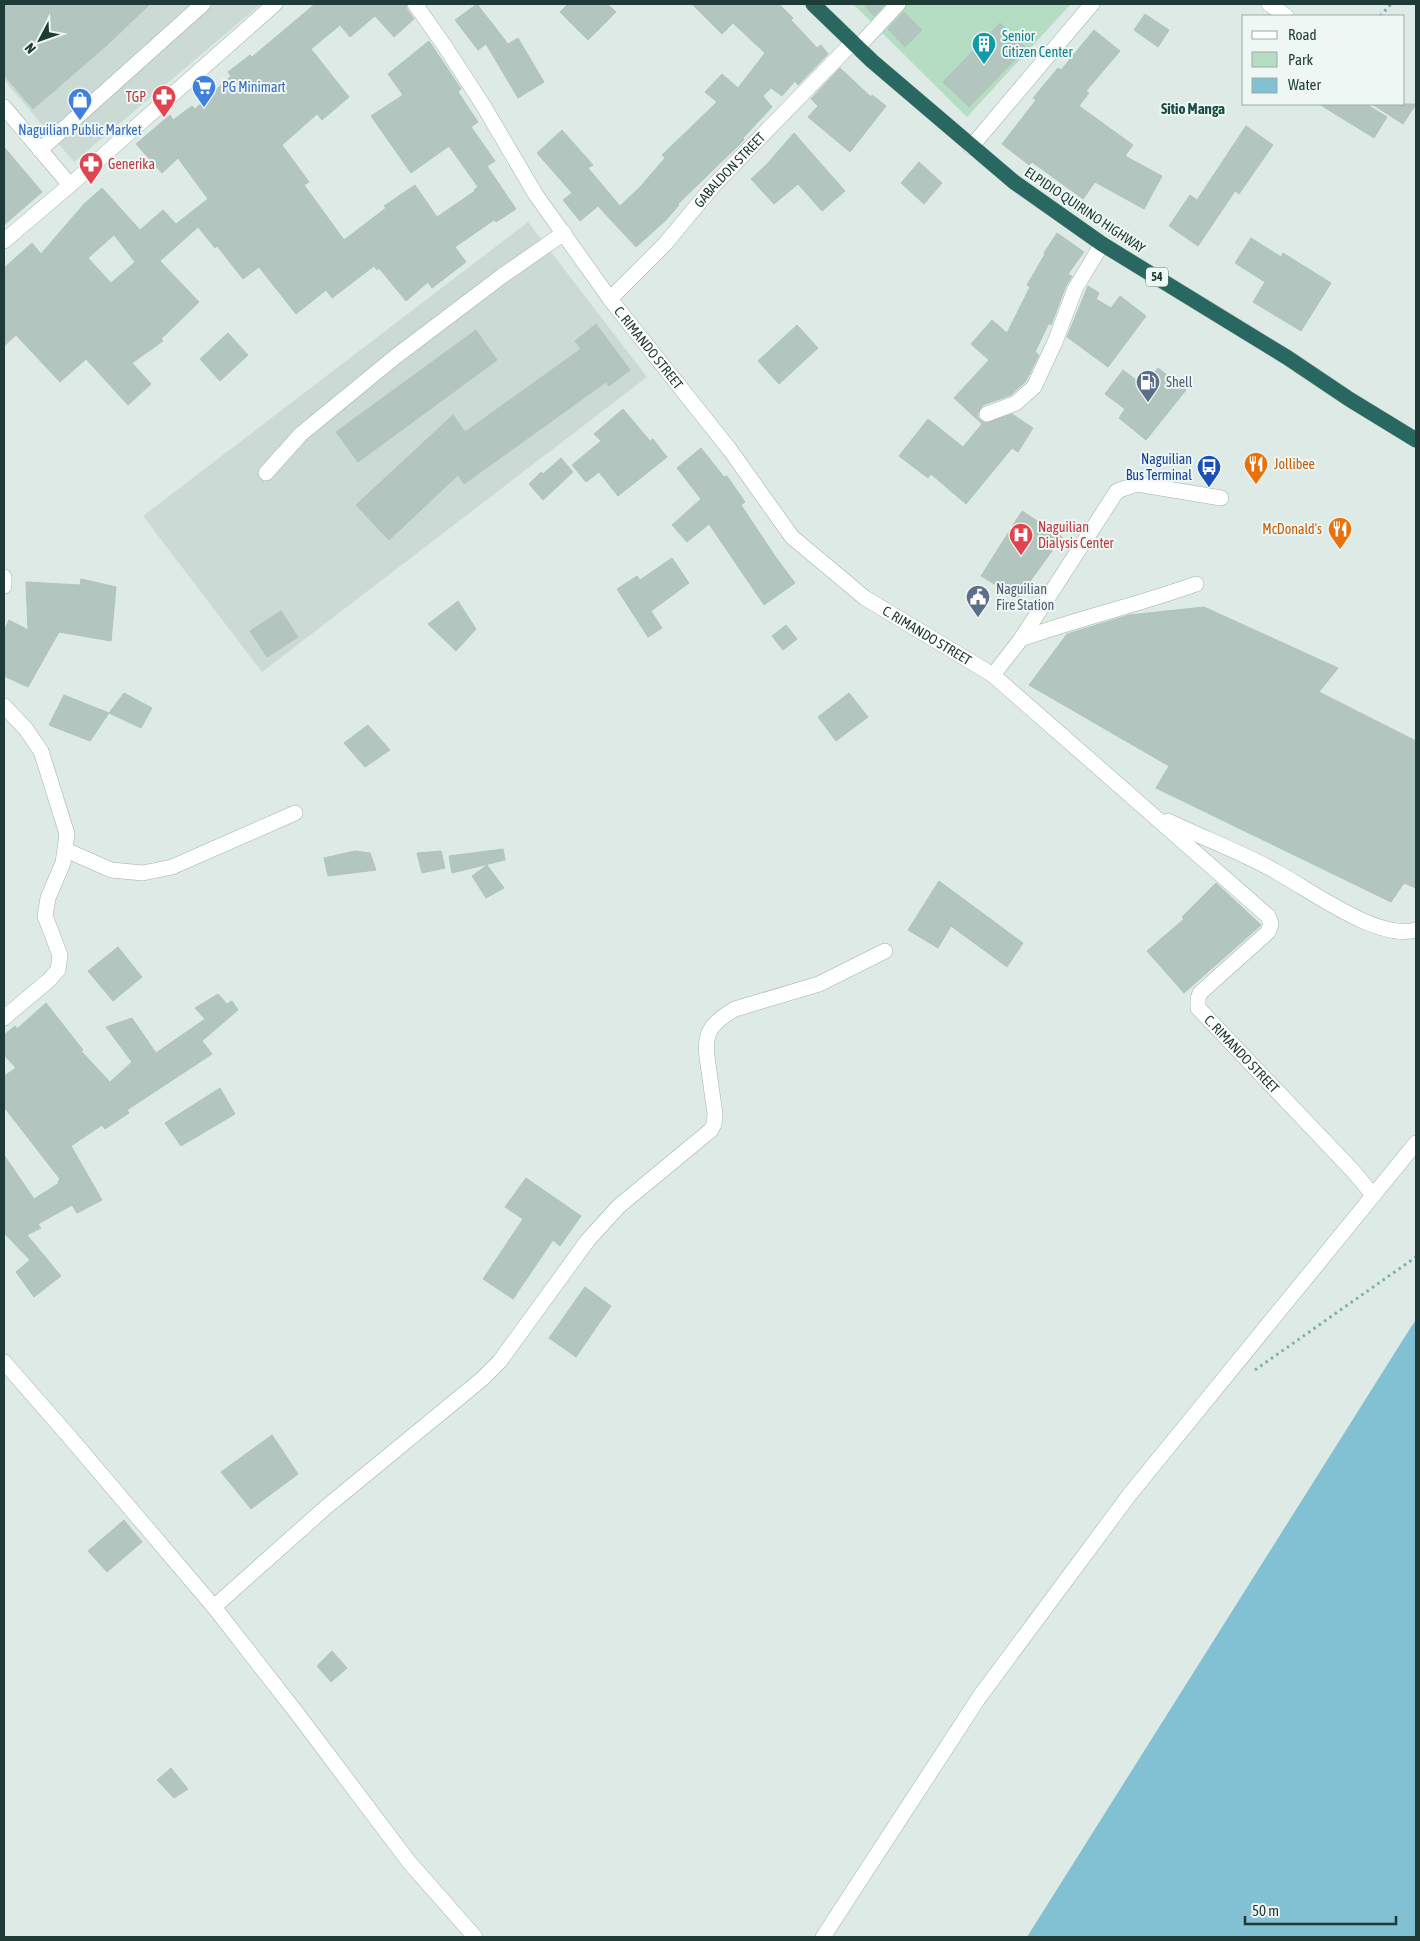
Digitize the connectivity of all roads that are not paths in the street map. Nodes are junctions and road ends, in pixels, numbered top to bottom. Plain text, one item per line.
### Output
1 (203, 4) edge
2 (274, 4) edge
3 (415, 4) edge
4 (812, 4) edge
5 (898, 4) edge
6 (1092, 4) edge
7 (1269, 4) edge
8 (1285, 15) edge
9 (855, 45) junction
10 (4, 107) edge
11 (971, 147) junction
12 (40, 150) junction
13 (70, 185) junction
14 (564, 233) junction
15 (4, 241) edge
16 (1102, 244) junction
17 (610, 298) junction
18 (987, 414) dead end
19 (1416, 440) edge
20 (266, 473) dead end
21 (1221, 498) dead end
22 (4, 577) edge
23 (1196, 584) dead end
24 (4, 586) edge
25 (1021, 639) junction
26 (993, 675) junction
27 (4, 706) edge
28 (295, 813) dead end
29 (1153, 814) junction
30 (66, 850) junction
31 (1416, 930) edge
32 (885, 951) dead end
33 (4, 1018) edge
34 (1416, 1143) edge
35 (1373, 1195) junction
36 (4, 1362) edge
37 (214, 1607) junction
38 (475, 1937) edge
39 (823, 1937) edge

1 - 12 street
2 - 13 street
3 - 14 street, C. RIMANDO STREET
4 - 9 highway, ELPIDIO QUIRINO HIGHWAY / 54
5 - 9 street, GABALDON STREET
6 - 11 street
7 - 8 street
9 - 11 highway, ELPIDIO QUIRINO HIGHWAY / 54
9 - 17 street, GABALDON STREET
10 - 12 street
11 - 16 highway, ELPIDIO QUIRINO HIGHWAY / 54
12 - 13 street
13 - 15 street
14 - 17 street, C. RIMANDO STREET
14 - 20 street
16 - 18 street
16 - 19 highway, ELPIDIO QUIRINO HIGHWAY / 54
17 - 26 street, C. RIMANDO STREET
21 - 25 street
22 - 24 street
23 - 25 street
25 - 26 street
26 - 29 street, C. RIMANDO STREET
27 - 30 street
28 - 30 street
29 - 31 street
29 - 35 street, C. RIMANDO STREET
30 - 33 street
32 - 37 street
34 - 35 street
35 - 39 street
36 - 37 street
37 - 38 street

